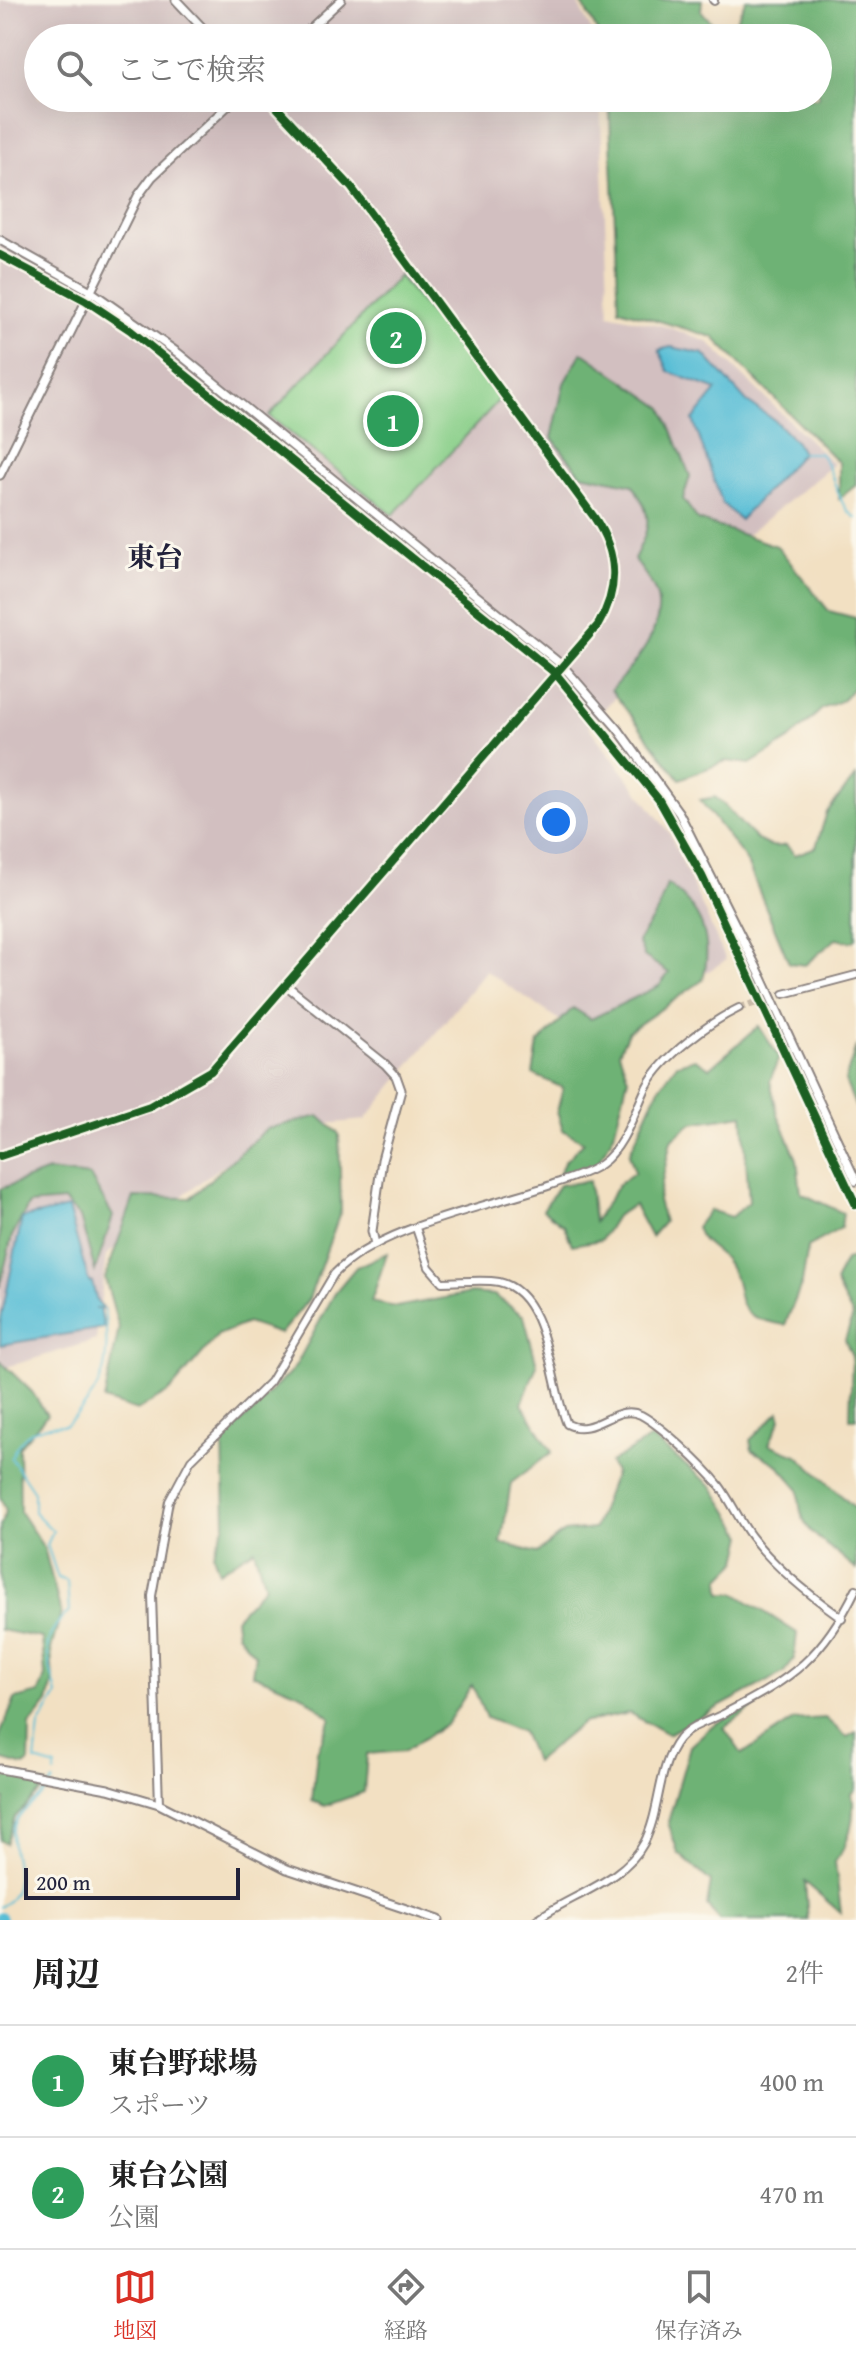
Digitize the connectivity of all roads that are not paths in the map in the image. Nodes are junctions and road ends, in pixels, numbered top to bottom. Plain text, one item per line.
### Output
1 (176, 0) edge
2 (341, 0) edge
3 (199, 24) edge
4 (315, 24) edge
5 (221, 112) edge
6 (281, 112) edge
7 (0, 240) edge
8 (0, 255) edge
9 (89, 290) junction
10 (85, 300) junction
11 (0, 475) edge
12 (563, 666) junction
13 (556, 674) junction
14 (856, 975) edge
15 (287, 986) junction
16 (784, 994) tunnel mouth
17 (739, 1008) tunnel mouth
18 (0, 1156) edge
19 (856, 1181) edge
20 (856, 1205) edge
21 (416, 1228) junction
22 (375, 1244) junction
23 (856, 1589) edge
24 (842, 1618) junction
25 (0, 1769) edge
26 (159, 1804) junction
27 (439, 1920) edge
28 (536, 1920) edge

1 - 3 street
2 - 4 street
5 - 9 street
6 - 12 street
7 - 9 street
8 - 10 street
9 - 10 street
9 - 12 street
10 - 11 street
10 - 13 street
12 - 13 street
12 - 19 street
13 - 15 street
13 - 20 street
14 - 16 street
15 - 18 street
15 - 22 street
17 - 21 street
21 - 22 street
21 - 24 street
22 - 26 street
23 - 24 street
24 - 28 street
25 - 26 street
26 - 27 street

